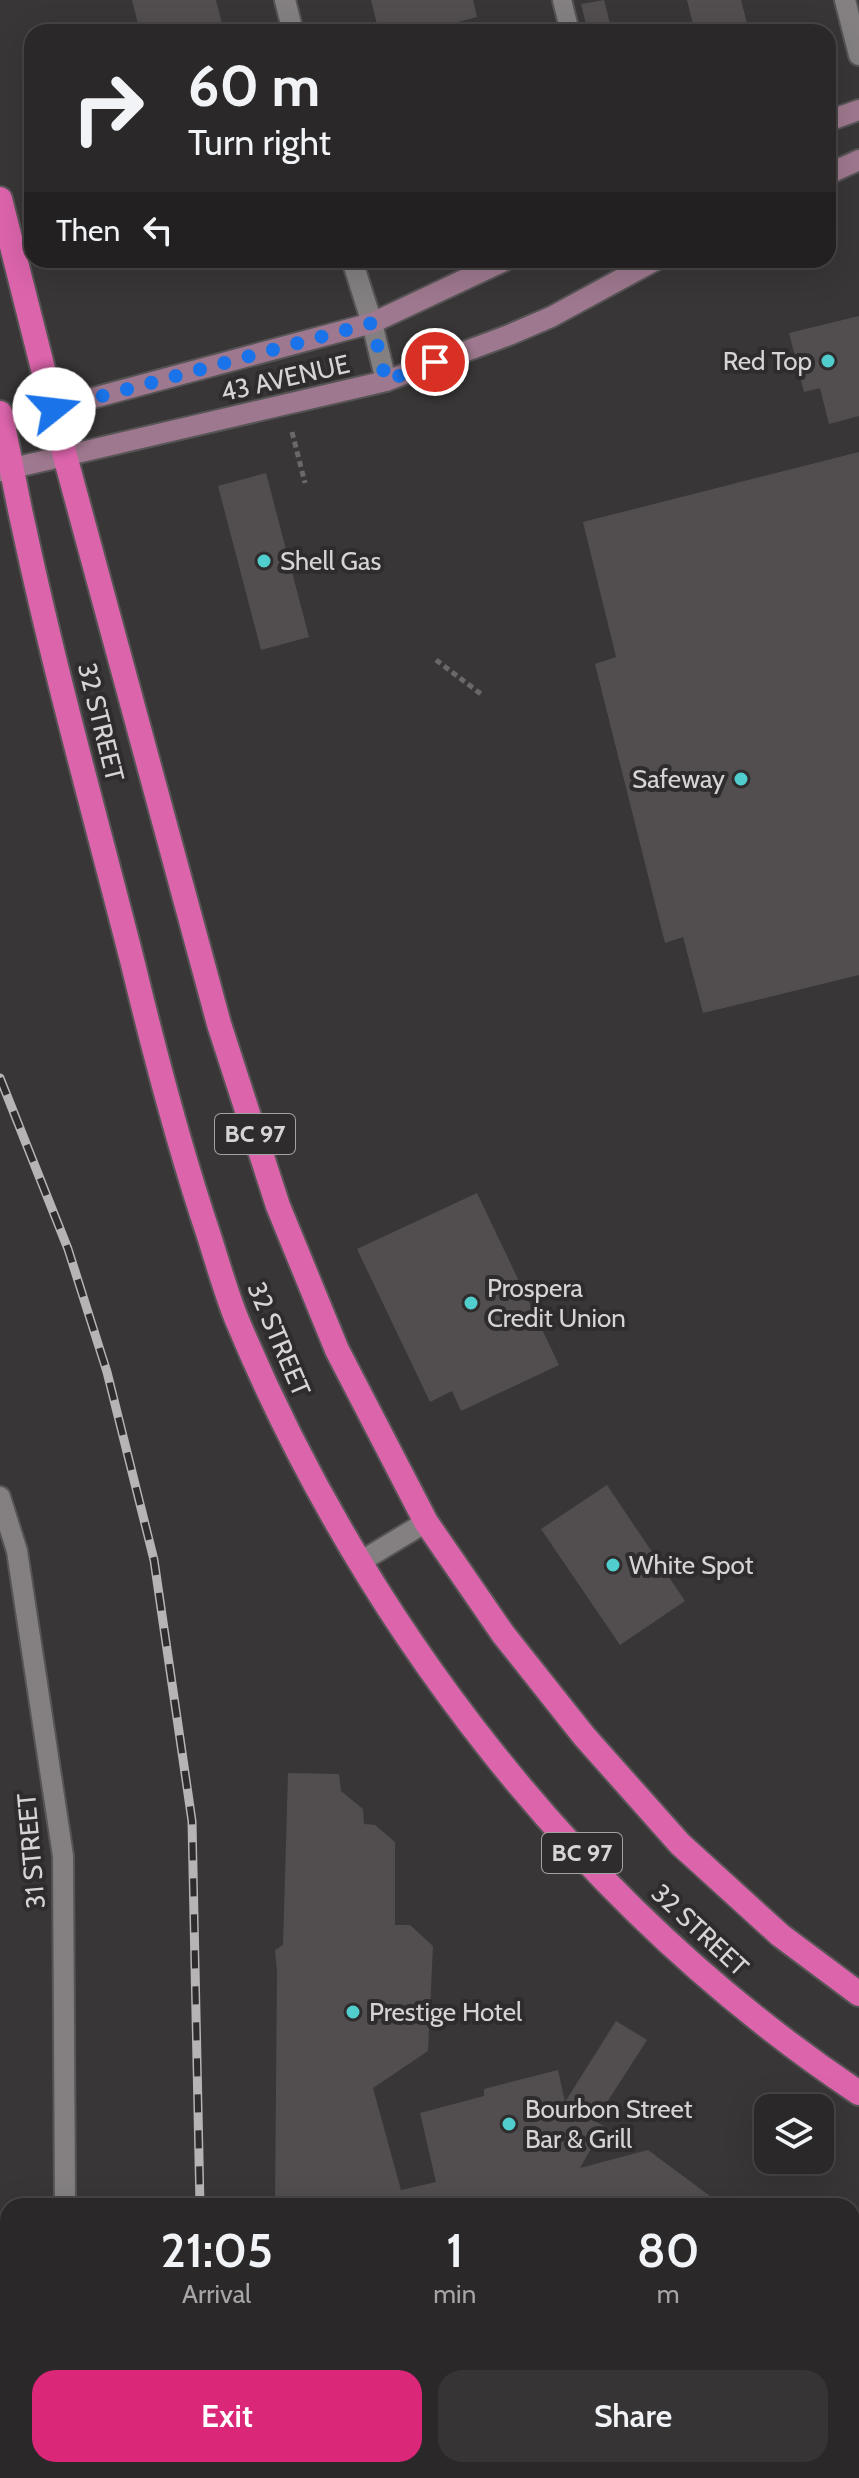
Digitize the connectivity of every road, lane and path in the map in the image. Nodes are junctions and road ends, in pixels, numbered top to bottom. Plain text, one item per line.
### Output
1 (285, 0) edge
2 (562, 0) edge
3 (845, 0) edge
4 (291, 24) edge
5 (568, 24) edge
6 (859, 55) edge
7 (859, 110) edge
8 (836, 118) edge
9 (859, 160) edge
10 (836, 170) edge
11 (0, 199) edge
12 (355, 268) edge
13 (489, 268) edge
14 (641, 268) edge
15 (372, 323) junction
16 (386, 381) junction
17 (54, 409) junction
18 (1, 420) edge
19 (292, 432) dead end
20 (65, 456) junction
21 (6, 470) edge
22 (305, 483) dead end
23 (436, 660) dead end
24 (481, 694) dead end
25 (0, 1497) edge
26 (426, 1522) junction
27 (360, 1562) junction
28 (859, 1994) edge
29 (859, 2093) edge
30 (65, 2198) edge

1 - 4 street
2 - 5 lane
3 - 6 street
7 - 8 street
9 - 10 street
11 - 17 highway, 32 STREET / BC 97
12 - 15 street
13 - 15 street, 43 AVENUE
14 - 16 street, 43 AVENUE
15 - 16 street
15 - 17 street, 43 AVENUE
16 - 20 street, 43 AVENUE
17 - 18 street, 43 AVENUE
17 - 20 highway, 32 STREET / BC 97
18 - 21 highway, 32 STREET / BC 97
19 - 22 path
20 - 21 street, 43 AVENUE
20 - 26 highway, 32 STREET / BC 97
21 - 27 highway, 32 STREET / BC 97
23 - 24 path
25 - 30 street, 31 STREET
26 - 27 street
26 - 28 highway, 32 STREET / BC 97
27 - 29 highway, 32 STREET / BC 97

